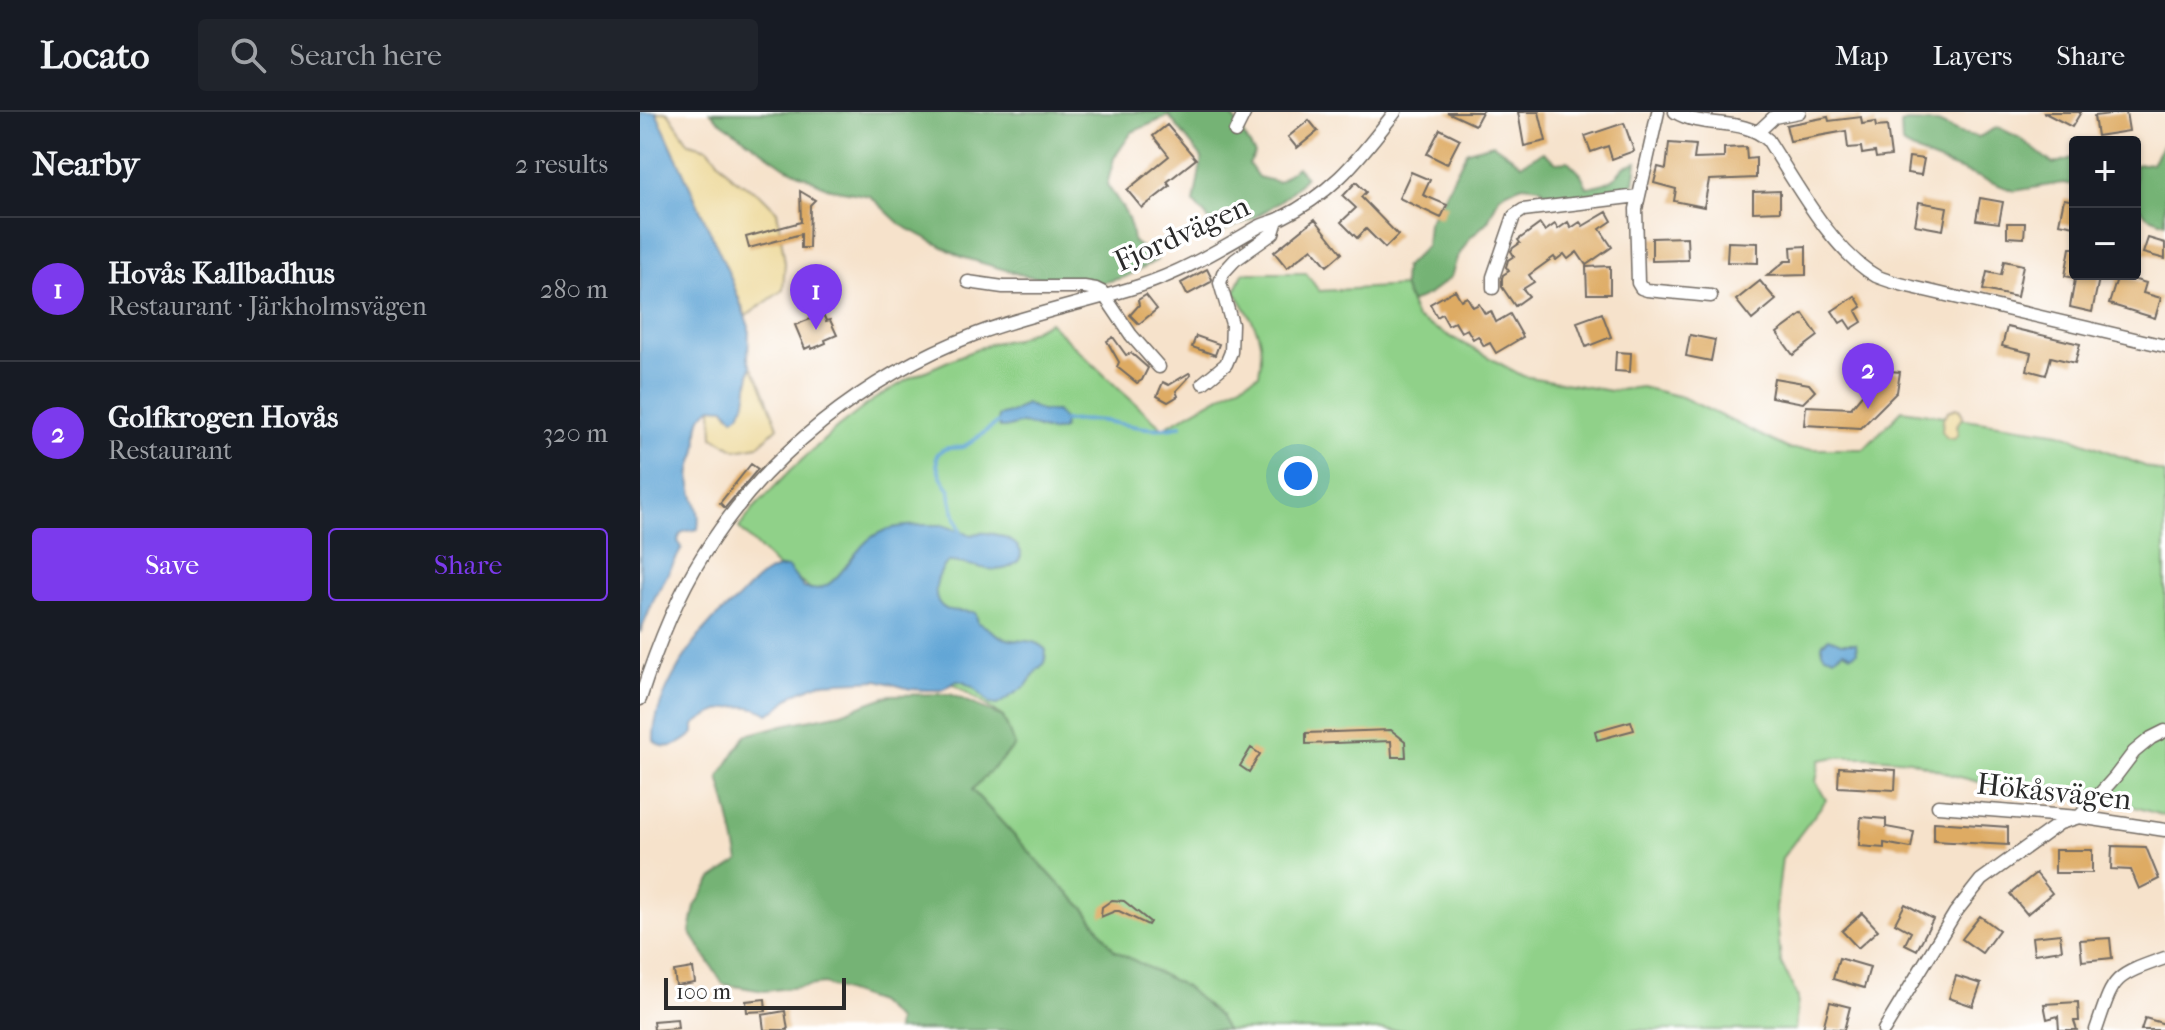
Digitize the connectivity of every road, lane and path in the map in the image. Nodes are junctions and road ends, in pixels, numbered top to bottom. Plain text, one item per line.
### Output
1 (1245, 112) edge
2 (1395, 112) edge
3 (1658, 112) edge
4 (1675, 112) edge
5 (1799, 112) edge
6 (1759, 131) junction
7 (1235, 132) dead end
8 (1638, 196) junction
9 (1277, 220) junction
10 (968, 282) dead end
11 (1493, 288) dead end
12 (1104, 296) junction
13 (1711, 296) dead end
14 (2165, 346) edge
15 (1159, 367) dead end
16 (1203, 383) dead end
17 (640, 699) edge
18 (2165, 731) edge
19 (1938, 806) dead end
20 (2079, 817) junction
21 (2165, 830) edge
22 (2165, 958) edge
23 (1884, 1030) edge
24 (2096, 1030) edge

1 - 7 street
2 - 9 street, Fjordvägen
3 - 8 street
4 - 6 street
5 - 6 street
6 - 14 street
8 - 11 street
8 - 13 street
9 - 12 street, Fjordvägen
9 - 16 street, Fjordvägen
10 - 12 street, Fjordvägen
12 - 15 street
12 - 17 street
18 - 20 street
19 - 20 street, Hökåsvägen
20 - 21 street, Hökåsvägen
20 - 23 street
22 - 24 street

